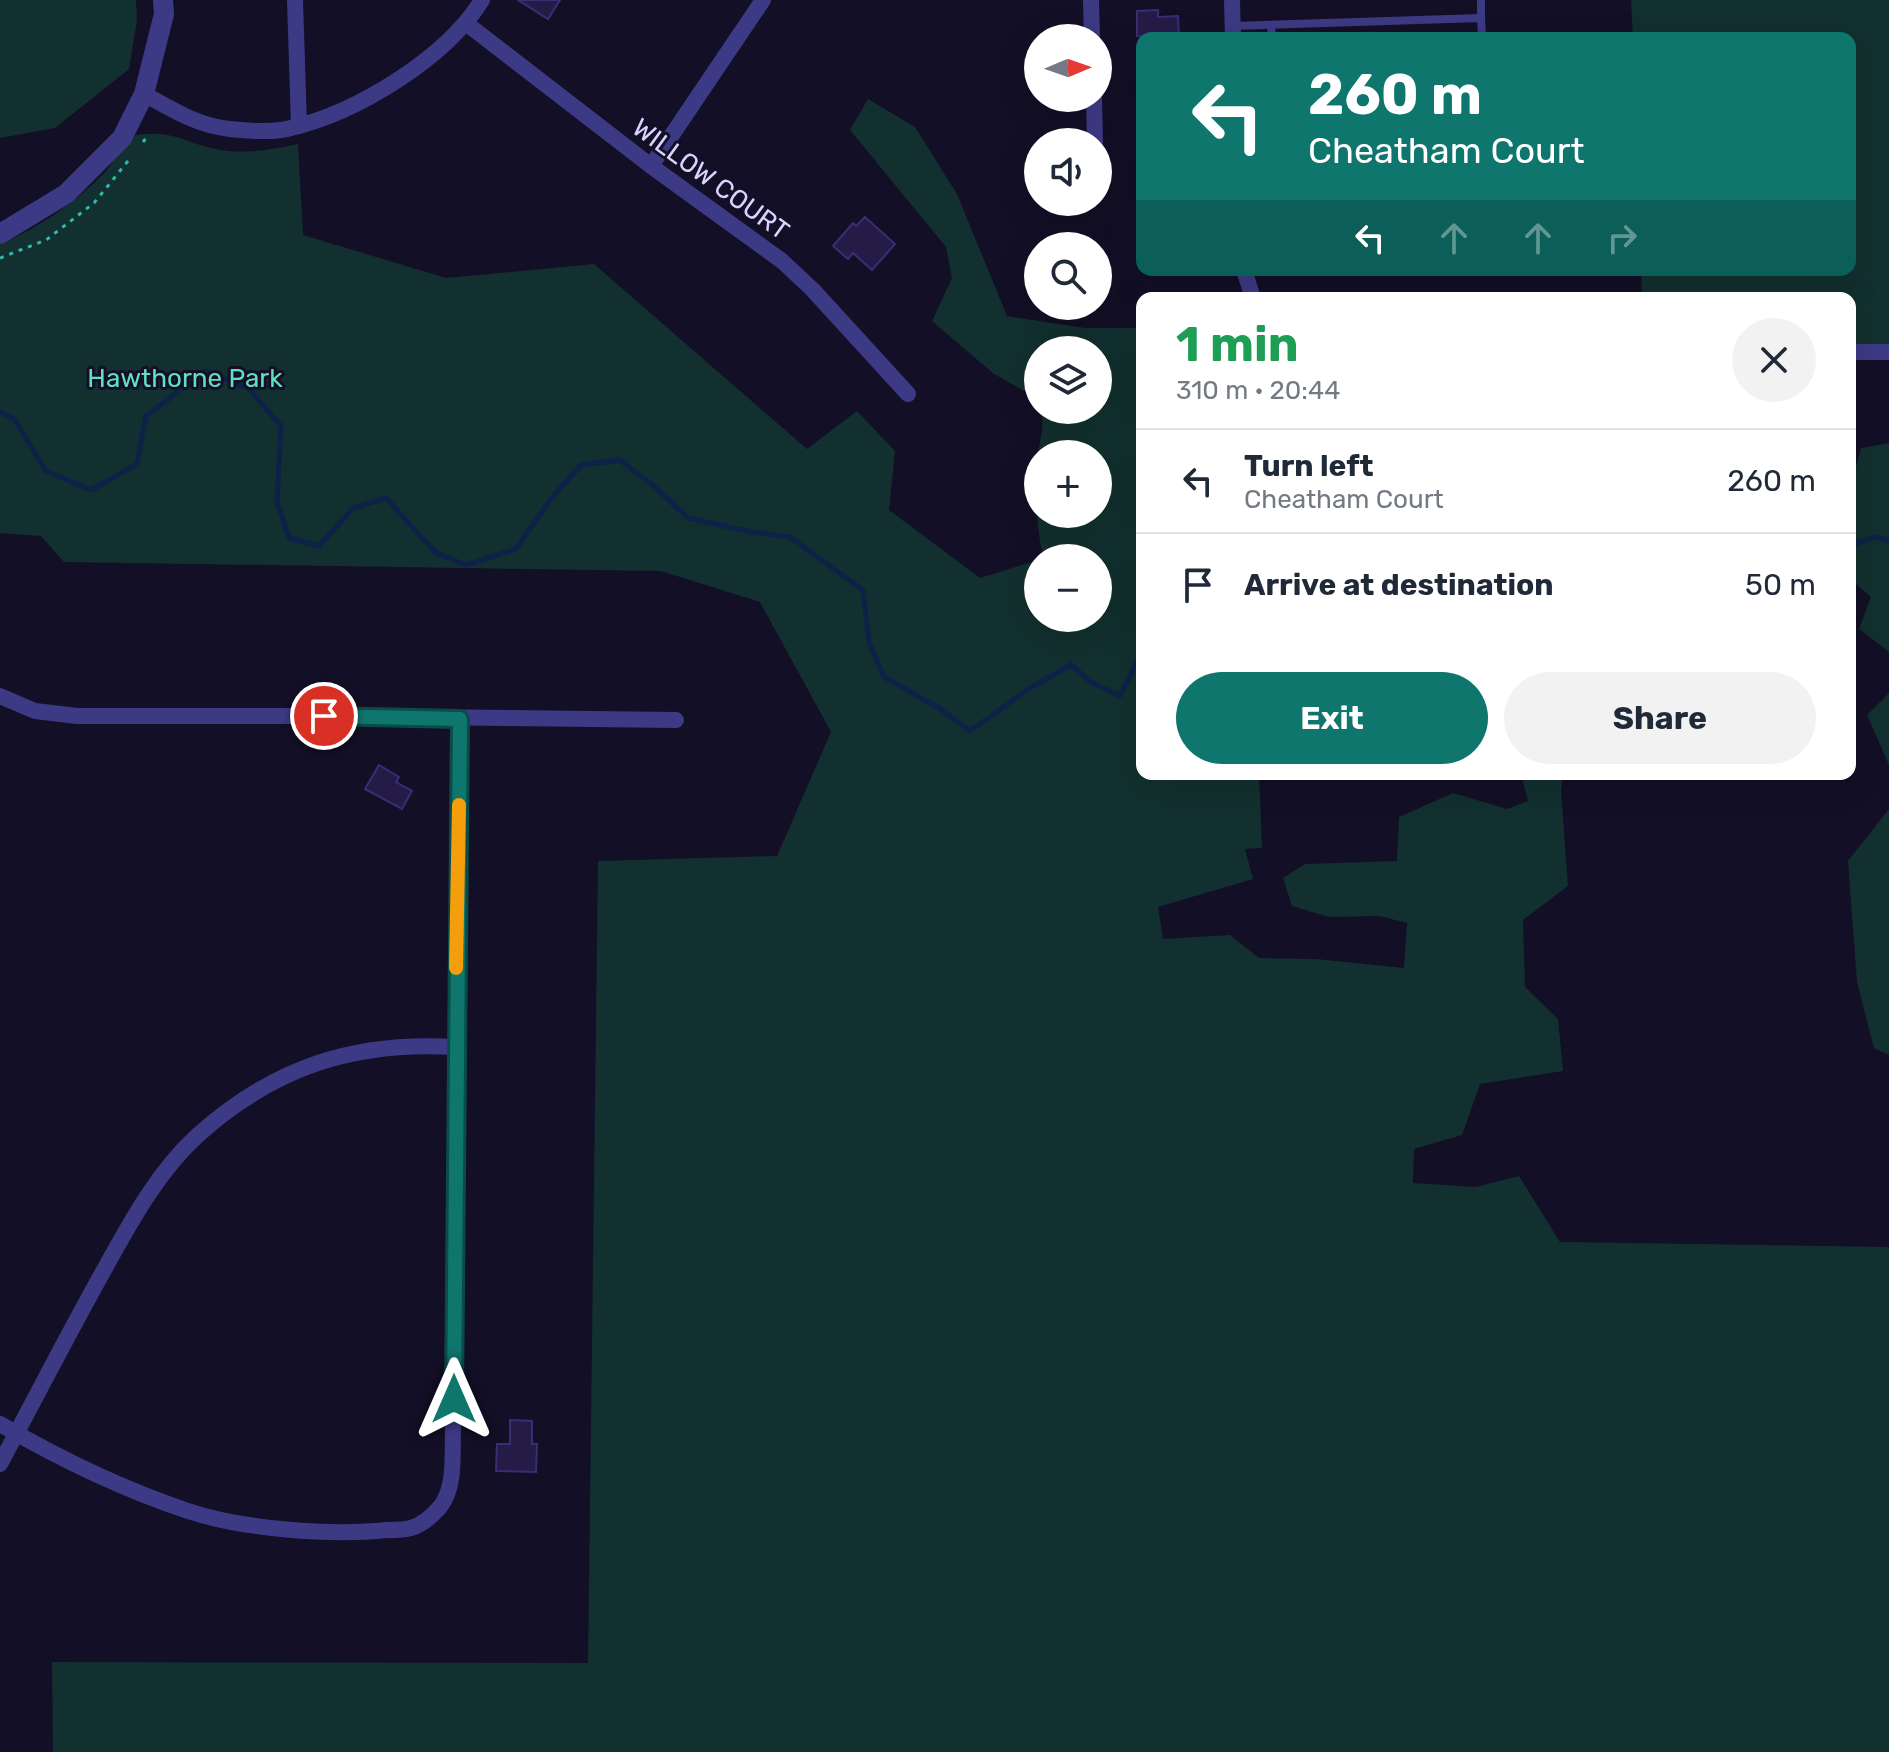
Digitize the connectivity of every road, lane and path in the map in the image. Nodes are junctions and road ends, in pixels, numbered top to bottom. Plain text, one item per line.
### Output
1 (163, 0) edge
2 (295, 0) edge
3 (482, 0) edge
4 (763, 0) edge
5 (1091, 0) edge
6 (1232, 0) edge
7 (1481, 0) edge
8 (1481, 18) junction
9 (467, 24) junction
10 (1092, 24) edge
11 (1271, 25) junction
12 (1233, 32) edge
13 (1272, 32) edge
14 (1482, 32) edge
15 (144, 94) junction
16 (299, 126) junction
17 (651, 166) junction
18 (0, 234) edge
19 (1856, 352) edge
20 (1889, 352) edge
21 (908, 394) dead end
22 (0, 696) edge
23 (460, 719) junction
24 (676, 720) dead end
25 (455, 1047) junction
26 (0, 1424) edge
27 (17, 1434) junction
28 (0, 1464) edge

1 - 15 street
2 - 16 street
3 - 9 street
4 - 17 street
5 - 10 street
6 - 12 street
7 - 8 lane
8 - 11 lane
8 - 14 lane
9 - 16 street
9 - 17 street, WILLOW COURT
11 - 12 lane
11 - 13 lane
15 - 16 street
15 - 18 street
17 - 21 street, WILLOW COURT
19 - 20 street
22 - 23 street
23 - 24 street
23 - 25 street
25 - 27 street
25 - 27 street
26 - 27 street
27 - 28 street

